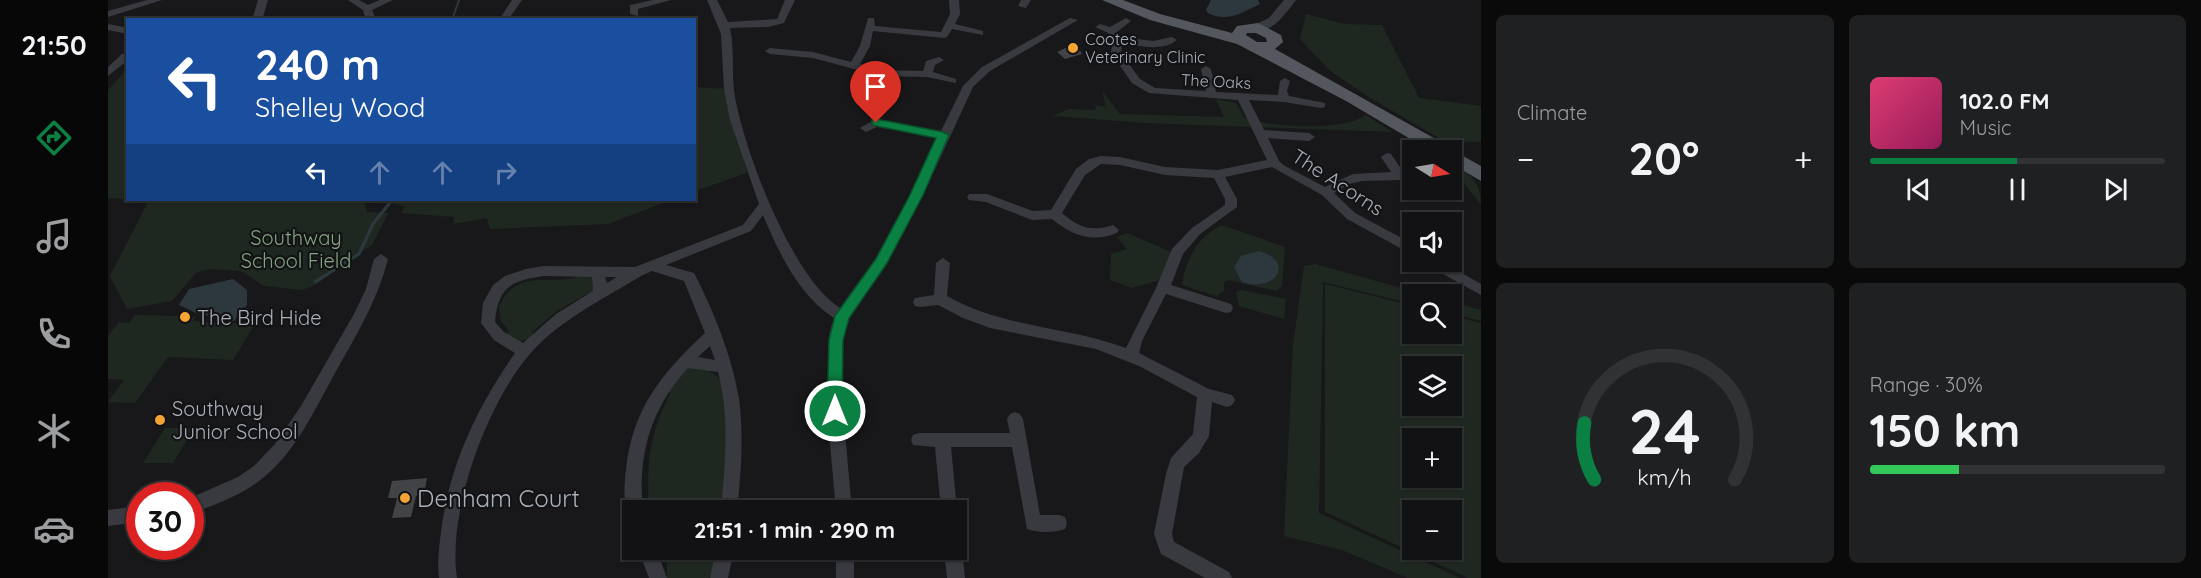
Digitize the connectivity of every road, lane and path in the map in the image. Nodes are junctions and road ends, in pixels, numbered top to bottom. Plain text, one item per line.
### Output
1 (157, 0) edge
2 (263, 0) edge
3 (353, 0) edge
4 (388, 0) edge
5 (517, 0) edge
6 (666, 0) edge
7 (712, 0) edge
8 (790, 0) edge
9 (954, 0) edge
10 (1109, 0) edge
11 (1290, 0) edge
12 (125, 4) edge
13 (367, 9) junction
14 (635, 14) dead end
15 (108, 15) edge
16 (258, 18) edge
17 (369, 18) edge
18 (504, 18) edge
19 (1073, 20) dead end
20 (1126, 21) dead end
21 (724, 25) junction
22 (950, 26) junction
23 (108, 27) edge
24 (126, 31) edge
25 (1269, 31) junction
26 (1110, 32) junction
27 (980, 33) dead end
28 (1240, 35) junction
29 (1172, 40) dead end
30 (1257, 47) junction
31 (770, 51) dead end
32 (126, 56) dead end
33 (939, 60) dead end
34 (854, 66) junction
35 (1206, 69) dead end
36 (1303, 70) junction
37 (108, 73) edge
38 (927, 74) junction
39 (952, 81) dead end
40 (1285, 81) dead end
41 (1212, 96) junction
42 (1243, 98) junction
43 (1284, 99) junction
44 (1321, 105) dead end
45 (866, 128) dead end
46 (1262, 134) junction
47 (943, 135) junction
48 (1309, 137) dead end
49 (1425, 140) edge
50 (1387, 157) dead end
51 (1274, 162) junction
52 (1462, 163) edge
53 (1402, 173) edge
54 (1218, 174) junction
55 (1481, 175) edge
56 (1402, 177) edge
57 (1326, 192) junction
58 (973, 197) dead end
59 (765, 204) junction
60 (1055, 214) junction
61 (747, 228) junction
62 (1113, 230) dead end
63 (778, 232) junction
64 (1402, 244) edge
65 (689, 250) junction
66 (381, 259) dead end
67 (943, 263) dead end
68 (652, 266) junction
69 (597, 272) junction
70 (636, 272) junction
71 (1450, 272) edge
72 (688, 277) junction
73 (1163, 288) junction
74 (1481, 290) edge
75 (600, 293) junction
76 (940, 299) junction
77 (920, 303) dead end
78 (1226, 308) dead end
79 (842, 316) junction
80 (713, 334) junction
81 (524, 351) junction
82 (1131, 356) junction
83 (685, 361) junction
84 (724, 365) junction
85 (1205, 394) junction
86 (1227, 400) dead end
87 (1015, 419) dead end
88 (919, 440) dead end
89 (942, 440) junction
90 (1018, 440) junction
91 (635, 500) edge
92 (730, 500) edge
93 (843, 500) edge
94 (948, 500) edge
95 (204, 501) edge
96 (126, 516) edge
97 (108, 518) edge
98 (1059, 523) dead end
99 (651, 560) edge
100 (723, 560) edge
101 (845, 560) edge
102 (954, 560) edge
103 (448, 578) edge
104 (658, 578) edge
105 (719, 578) edge
106 (845, 578) edge
107 (956, 578) edge
108 (1225, 578) edge

1 - 12 street
2 - 16 street
3 - 13 street
4 - 13 street
5 - 18 street
6 - 14 street
7 - 21 street
8 - 21 street
9 - 22 street
10 - 28 main road
11 - 25 street
12 - 15 street
13 - 17 street
19 - 47 street
20 - 26 street
21 - 59 street
22 - 27 street
22 - 34 street
23 - 24 street
25 - 28 main road
25 - 30 main road
25 - 36 main road
26 - 29 street
26 - 41 street, The Oaks
28 - 30 main road
30 - 36 main road
31 - 34 street
32 - 37 street
33 - 38 street
34 - 38 street
35 - 41 street
36 - 49 main road
38 - 39 street
40 - 43 street
41 - 42 street, The Oaks
42 - 43 street, The Oaks
42 - 46 street
43 - 44 street, The Oaks
45 - 47 street
46 - 48 street
46 - 51 street
47 - 79 street
50 - 53 street
51 - 54 street
51 - 57 street, The Acorns
52 - 55 main road
54 - 60 street
54 - 73 street
56 - 57 street
57 - 64 street, The Acorns
58 - 60 street
59 - 61 street
59 - 63 street
60 - 62 street
61 - 63 street
61 - 65 street
63 - 79 street
65 - 68 street
65 - 72 street
66 - 95 street
67 - 76 street
68 - 70 street
68 - 72 street
69 - 70 street
69 - 75 street
69 - 81 street
70 - 75 street
71 - 74 street
72 - 80 street
73 - 78 street
73 - 82 street
75 - 81 street
76 - 77 street
76 - 82 street
79 - 93 street
80 - 83 street
80 - 84 street
81 - 103 street
82 - 85 street
83 - 84 street
83 - 91 street
84 - 92 street
85 - 86 street
85 - 108 street
87 - 90 street
88 - 89 street
89 - 90 street
89 - 94 street
90 - 98 street
96 - 97 street
99 - 104 street
100 - 105 street
101 - 106 street
102 - 107 street

